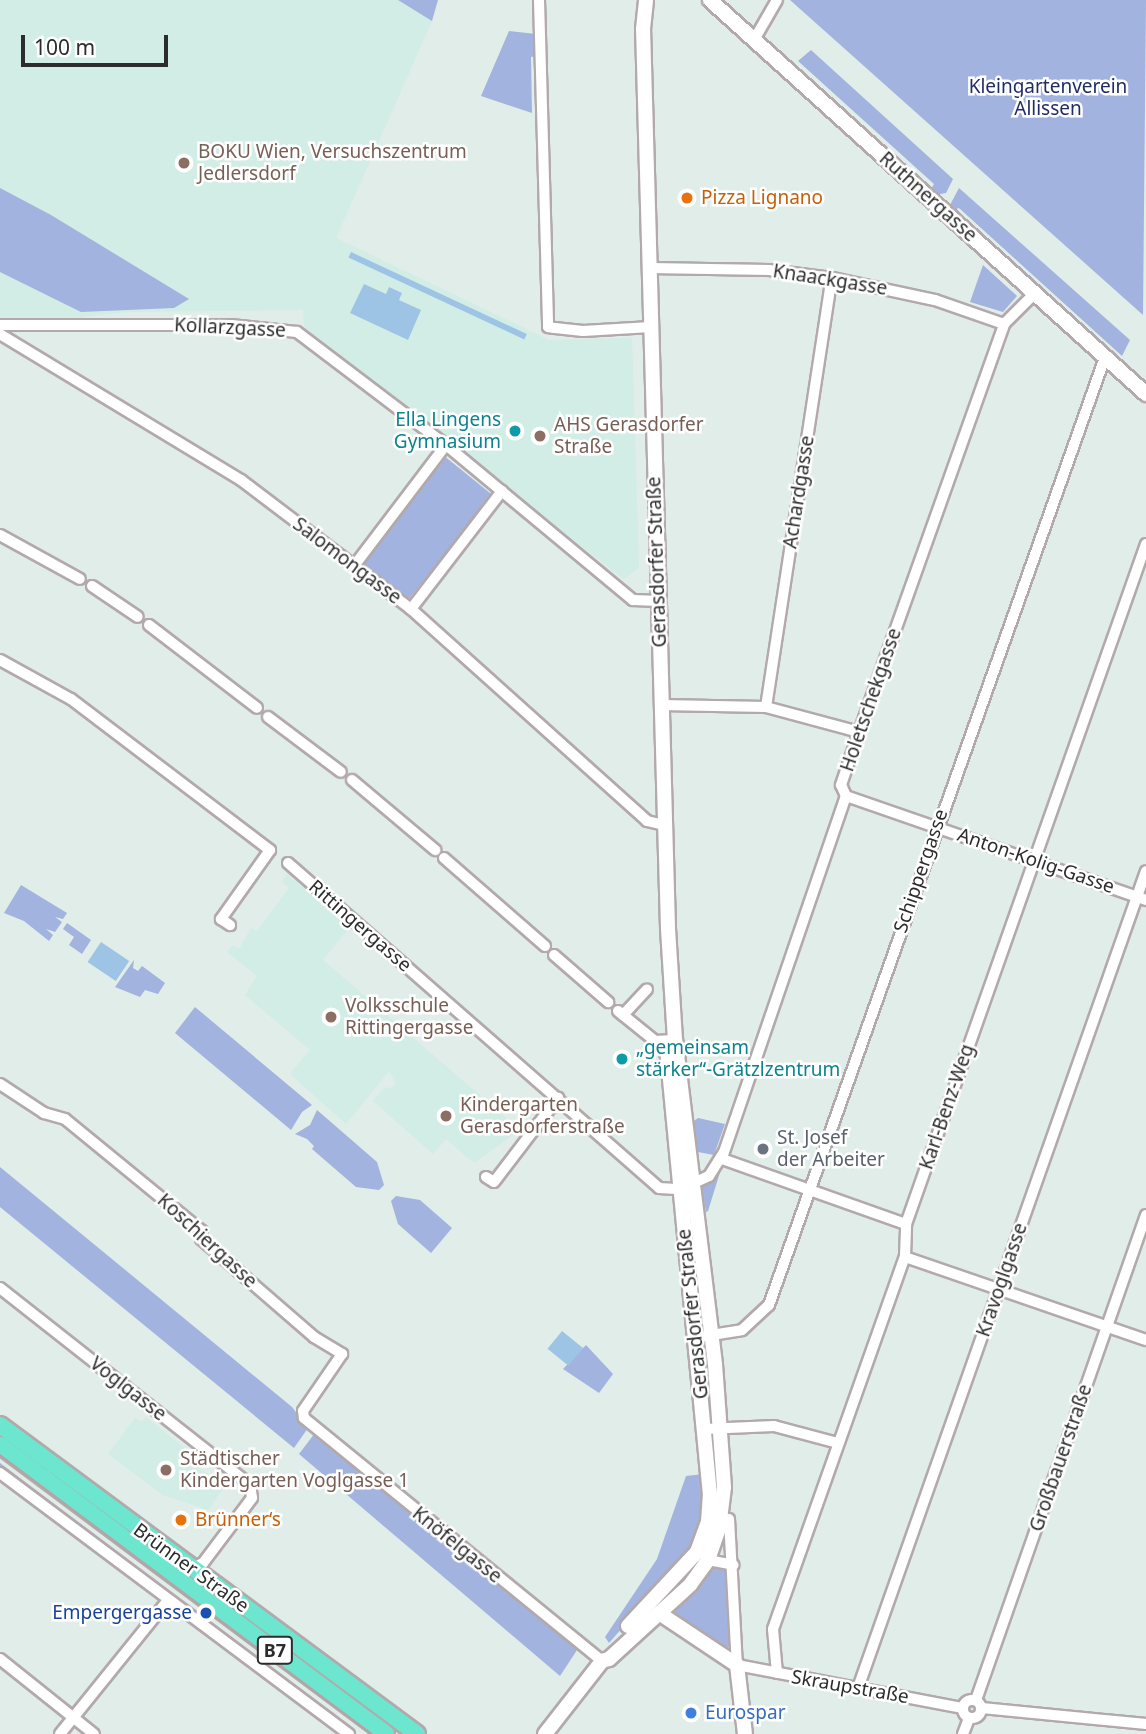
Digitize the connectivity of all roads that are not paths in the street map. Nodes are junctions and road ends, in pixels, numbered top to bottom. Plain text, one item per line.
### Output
1 (539, 0) edge
2 (637, 0) edge
3 (646, 0) edge
4 (710, 0) edge
5 (777, 0) edge
6 (643, 29) junction
7 (754, 40) junction
8 (650, 268) junction
9 (832, 278) junction
10 (1035, 293) junction
11 (1004, 324) junction
12 (0, 325) edge
13 (651, 327) junction
14 (0, 334) edge
15 (1105, 357) junction
16 (1146, 394) edge
17 (446, 444) junction
18 (502, 491) junction
19 (0, 535) edge
20 (1146, 544) edge
21 (355, 566) junction
22 (80, 579) dead end
23 (92, 586) dead end
24 (659, 601) junction
25 (411, 610) junction
26 (138, 617) dead end
27 (149, 625) dead end
28 (0, 660) edge
29 (660, 705) junction
30 (766, 707) junction
31 (257, 708) dead end
32 (268, 716) dead end
33 (859, 732) junction
34 (341, 772) dead end
35 (352, 780) dead end
36 (846, 796) junction
37 (664, 825) junction
38 (936, 827) junction
39 (435, 850) dead end
40 (444, 858) dead end
41 (1033, 861) junction
42 (288, 863) dead end
43 (1146, 871) edge
44 (1142, 898) edge
45 (230, 925) dead end
46 (545, 946) dead end
47 (554, 955) dead end
48 (647, 989) dead end
49 (608, 1002) dead end
50 (671, 1040) junction
51 (0, 1084) edge
52 (558, 1098) junction
53 (722, 1159) junction
54 (486, 1177) dead end
55 (685, 1185) junction
56 (810, 1190) junction
57 (1146, 1215) edge
58 (906, 1224) junction
59 (905, 1257) junction
60 (0, 1288) edge
61 (998, 1291) junction
62 (1107, 1328) junction
63 (702, 1336) junction
64 (1146, 1340) edge
65 (0, 1425) edge
66 (314, 1427) joint
67 (712, 1428) junction
68 (838, 1443) junction
69 (0, 1445) edge
70 (0, 1473) edge
71 (729, 1519) dead end
72 (703, 1556) junction
73 (734, 1565) junction
74 (164, 1567) junction
75 (194, 1569) junction
76 (168, 1600) junction
77 (659, 1613) junction
78 (0, 1659) edge
79 (602, 1661) junction
80 (737, 1665) junction
81 (777, 1673) junction
82 (858, 1688) junction
83 (979, 1704) junction
84 (966, 1713) junction
85 (74, 1717) junction
86 (1146, 1724) edge
87 (60, 1734) edge
88 (93, 1734) edge
89 (349, 1734) edge
90 (386, 1734) edge
91 (417, 1734) edge
92 (545, 1734) edge
93 (746, 1734) edge
94 (963, 1734) edge

1 - 13 street
2 - 6 main road, Gerasdorfer Straße
3 - 6 main road, Gerasdorfer Straße
4 - 7 main road, Ruthnergasse
5 - 7 street
6 - 8 main road, Gerasdorfer Straße
7 - 10 main road, Ruthnergasse
8 - 9 street, Knaackgasse
8 - 13 main road, Gerasdorfer Straße
9 - 11 street, Knaackgasse
9 - 30 street, Achardgasse
10 - 11 street, Holetschekgasse
10 - 15 main road, Ruthnergasse
11 - 33 street, Holetschekgasse
12 - 17 street, Kollarzgasse
13 - 24 main road, Gerasdorfer Straße
14 - 21 street, Salomongasse
15 - 16 main road, Ruthnergasse
15 - 38 street, Schippergasse
17 - 18 street, Kollarzgasse
17 - 21 street
18 - 24 street, Kollarzgasse
18 - 25 street
19 - 22 street
20 - 41 street, Karl-Benz-Weg
21 - 25 street, Salomongasse
23 - 26 street
24 - 29 main road, Gerasdorfer Straße
25 - 37 street, Salomongasse
27 - 31 street
28 - 45 street
29 - 30 street
29 - 37 main road, Gerasdorfer Straße
30 - 33 street
32 - 34 street
33 - 36 street, Holetschekgasse
35 - 39 street
36 - 38 street, Anton-Kolig-Gasse
36 - 53 street, Holetschekgasse
37 - 50 main road, Gerasdorfer Straße
38 - 41 street, Anton-Kolig-Gasse
38 - 56 street, Schippergasse
40 - 46 street
41 - 44 street, Anton-Kolig-Gasse
41 - 58 street, Karl-Benz-Weg
42 - 52 street, Rittingergasse
43 - 44 street, Kravoglgasse
44 - 61 street, Kravoglgasse
47 - 49 street
48 - 50 street
50 - 55 main road, Gerasdorfer Straße
51 - 66 street, Koschiergasse
52 - 54 street
52 - 55 street, Rittingergasse
53 - 55 street
53 - 56 street
55 - 63 main road, Gerasdorfer Straße
56 - 58 street
56 - 63 street, Schippergasse
57 - 62 street, Großbauerstraße
58 - 59 street, Karl-Benz-Weg
59 - 61 street
59 - 68 street, Karl-Benz-Weg
60 - 75 street, Voglgasse
61 - 62 street
61 - 82 street, Kravoglgasse
62 - 64 street
62 - 83 street, Großbauerstraße
63 - 67 main road, Gerasdorfer Straße
65 - 75 main road, Brünner Straße / B7
66 - 79 street, Knöfelgasse
67 - 68 street
67 - 72 main road, Gerasdorfer Straße
68 - 81 street, Karl-Benz-Weg
69 - 74 main road, Brünner Straße / B7
70 - 76 street, Brünner Straße
71 - 73 street
72 - 73 street
72 - 77 main road, Gerasdorfer Straße
72 - 79 main road, Gerasdorfer Straße
73 - 80 street
74 - 75 street
74 - 90 main road, Brünner Straße / B7
75 - 91 main road, Brünner Straße / B7
76 - 85 street
76 - 89 street, Brünner Straße
77 - 79 main road, Gerasdorfer Straße
77 - 80 main road
78 - 85 street
79 - 92 main road
80 - 81 street, Skraupstraße
80 - 93 main road
81 - 82 street, Skraupstraße
82 - 84 street, Skraupstraße
83 - 84 street
83 - 86 street
84 - 94 street
85 - 87 street
85 - 88 street

